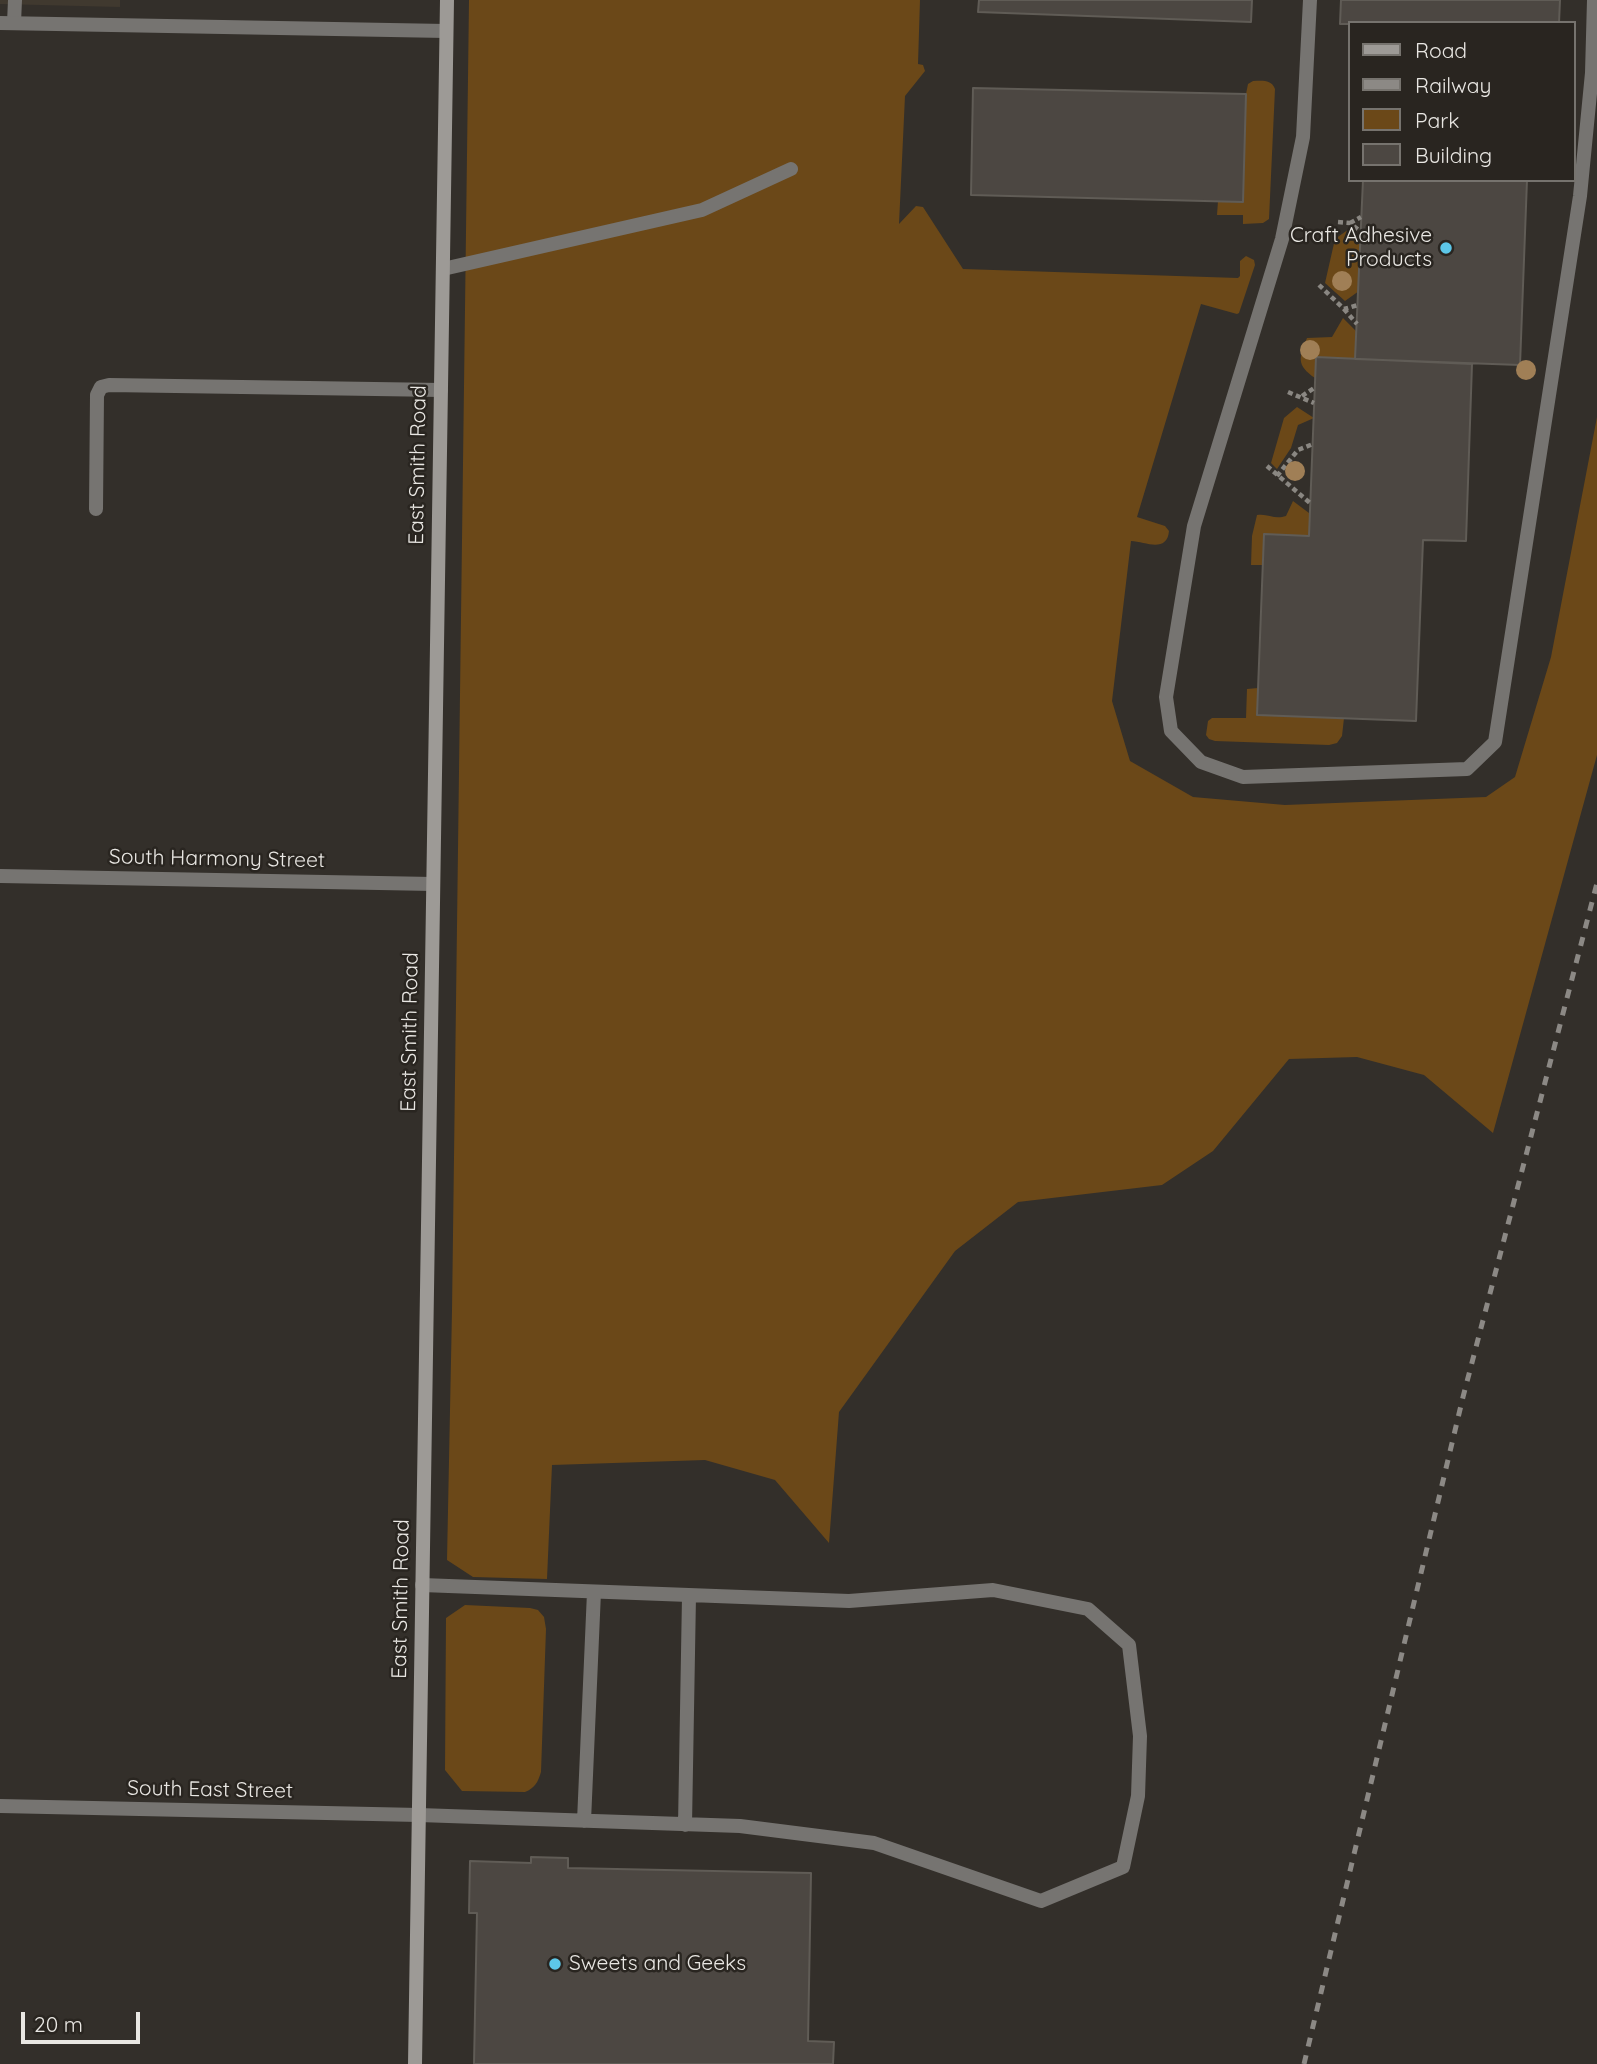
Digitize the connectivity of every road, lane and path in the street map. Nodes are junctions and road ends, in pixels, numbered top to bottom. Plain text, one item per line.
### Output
1 (15, 0) edge
2 (447, 0) edge
3 (1310, 0) edge
4 (1594, 0) edge
5 (7, 23) edge
6 (446, 31) junction
7 (791, 169) dead end
8 (1361, 217) dead end
9 (1338, 222) dead end
10 (1350, 223) junction
11 (1361, 232) dead end
12 (443, 269) junction
13 (1319, 285) dead end
14 (1358, 304) dead end
15 (1345, 309) junction
16 (1357, 324) dead end
17 (1314, 388) dead end
18 (441, 390) junction
19 (1288, 392) dead end
20 (1301, 397) junction
21 (1314, 403) dead end
22 (1312, 444) dead end
23 (1267, 466) dead end
24 (1277, 475) junction
25 (1310, 503) dead end
26 (96, 509) dead end
27 (0, 876) edge
28 (433, 884) junction
29 (422, 1586) junction
30 (594, 1592) junction
31 (688, 1596) junction
32 (0, 1806) edge
33 (419, 1815) junction
34 (584, 1821) junction
35 (685, 1825) junction
36 (415, 2064) edge

1 - 5 street
2 - 6 street, East Smith Road
3 - 4 street
5 - 6 street
6 - 12 street, East Smith Road
7 - 12 street
8 - 10 path
9 - 10 path
10 - 11 path
12 - 18 street, East Smith Road
13 - 15 path
14 - 15 path
15 - 16 path
17 - 20 path
18 - 26 street
18 - 28 street, East Smith Road
19 - 20 path
20 - 21 path
22 - 24 path
23 - 24 path
24 - 25 path
27 - 28 street, South Harmony Street
28 - 29 street, East Smith Road
29 - 30 street
29 - 33 street, East Smith Road
30 - 31 street
30 - 34 street
31 - 35 street
31 - 35 street, South East Street
32 - 33 street, South East Street
33 - 34 street, South East Street
33 - 36 street, East Smith Road
34 - 35 street, South East Street

